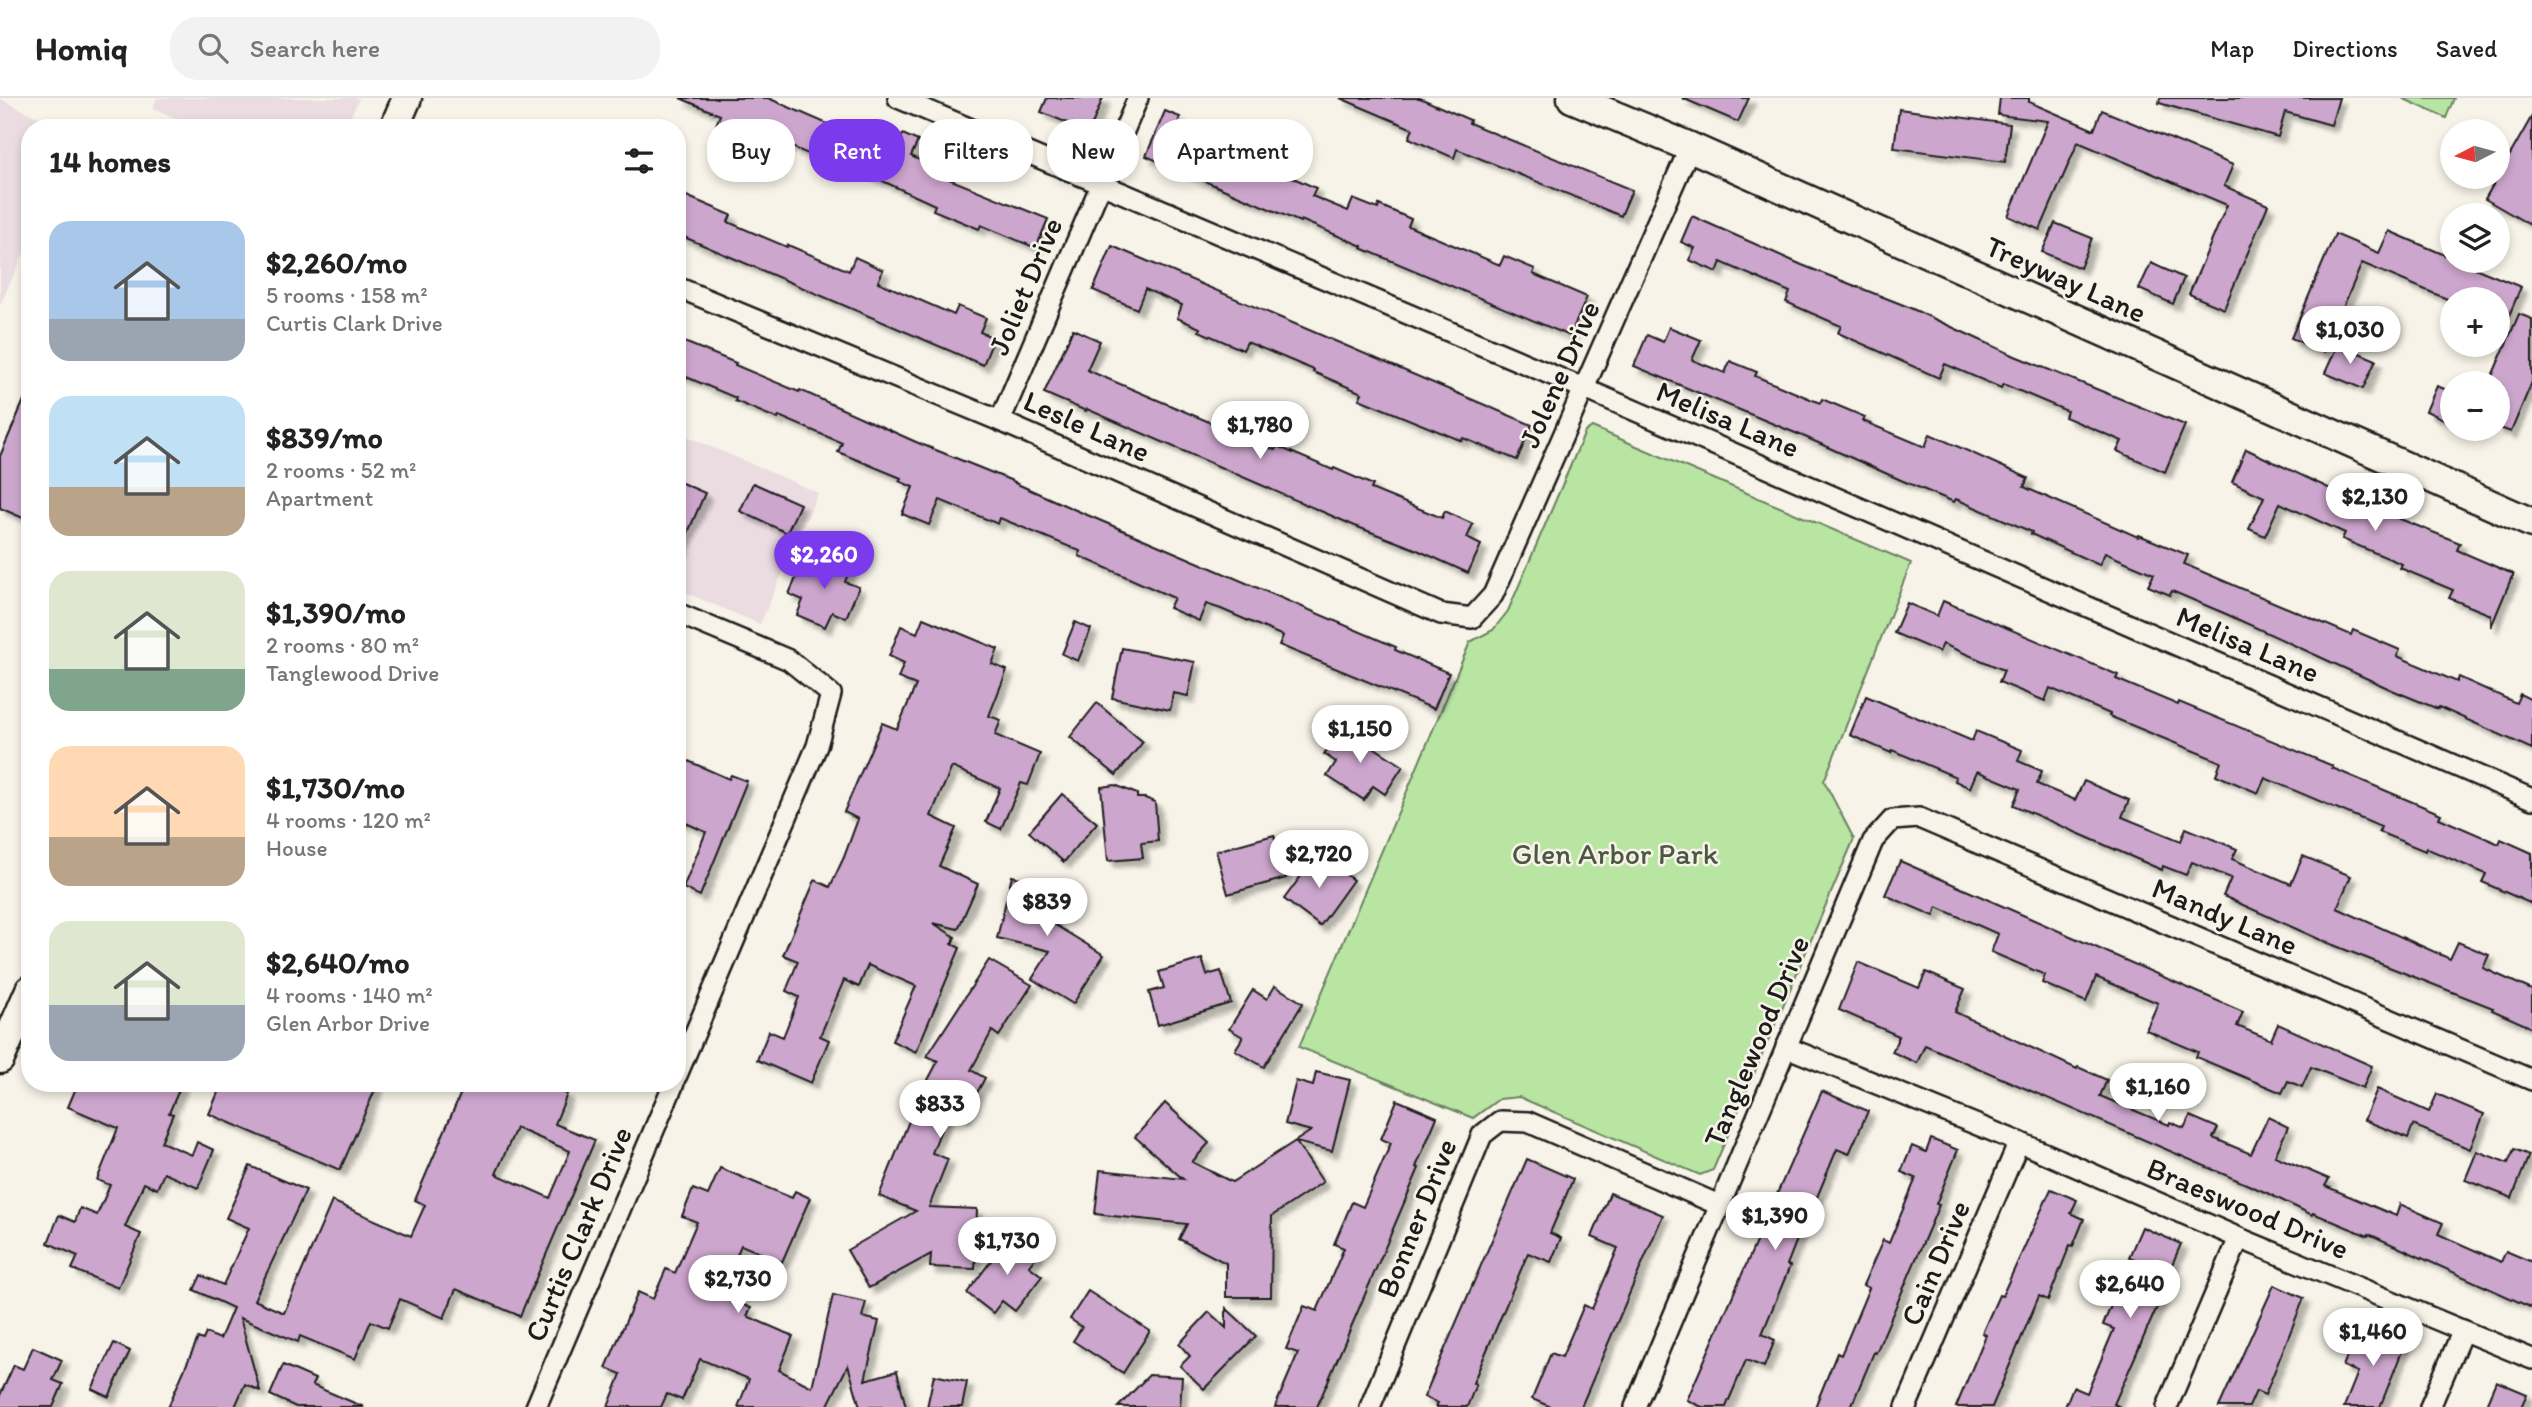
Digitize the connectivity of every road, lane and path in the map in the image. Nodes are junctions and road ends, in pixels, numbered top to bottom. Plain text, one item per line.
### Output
1 (407, 98) edge
2 (898, 98) edge
3 (1138, 98) edge
4 (1573, 98) edge
5 (398, 119) edge
6 (1129, 119) edge
7 (1690, 148) junction
8 (1047, 160) edge
9 (1101, 182) joint
10 (686, 291) edge
11 (1585, 389) junction
12 (1000, 421) junction
13 (2532, 523) edge
14 (686, 617) edge
15 (1472, 618) joint
16 (2532, 800) edge
17 (1892, 820) joint
18 (21, 1001) edge
19 (9, 1015) edge
20 (1786, 1047) junction
21 (686, 1054) edge
22 (0, 1059) edge
23 (2532, 1080) edge
24 (670, 1092) edge
25 (2018, 1142) junction
26 (1719, 1205) junction
27 (2239, 1238) junction
28 (2463, 1330) junction
29 (2532, 1359) edge
30 (537, 1407) edge
31 (1370, 1407) edge
32 (1635, 1407) edge
33 (1906, 1407) edge
34 (2167, 1407) edge
35 (2430, 1407) edge

1 - 5 street
2 - 8 street, Melisa Lane
3 - 6 street, Joliet Drive
4 - 7 street, Treyway Lane
7 - 11 street, Jolene Drive
7 - 13 street, Treyway Lane
9 - 11 street, Melisa Lane
9 - 12 street, Joliet Drive
10 - 12 street, Lesle Lane
11 - 15 street, Jolene Drive
11 - 16 street, Melisa Lane
12 - 15 street, Lesle Lane
14 - 21 street
17 - 20 street, Tanglewood Drive
17 - 23 street, Mandy Lane
18 - 19 street
19 - 22 street
20 - 25 street, Braeswood Drive
20 - 26 street, Tanglewood Drive
24 - 30 street, Curtis Clark Drive
25 - 27 street, Braeswood Drive
25 - 33 street, Cain Drive
26 - 31 street, Bonner Drive
26 - 32 street, Tanglewood Drive
27 - 28 street, Braeswood Drive
27 - 34 street
28 - 29 street, Braeswood Drive
28 - 35 street

